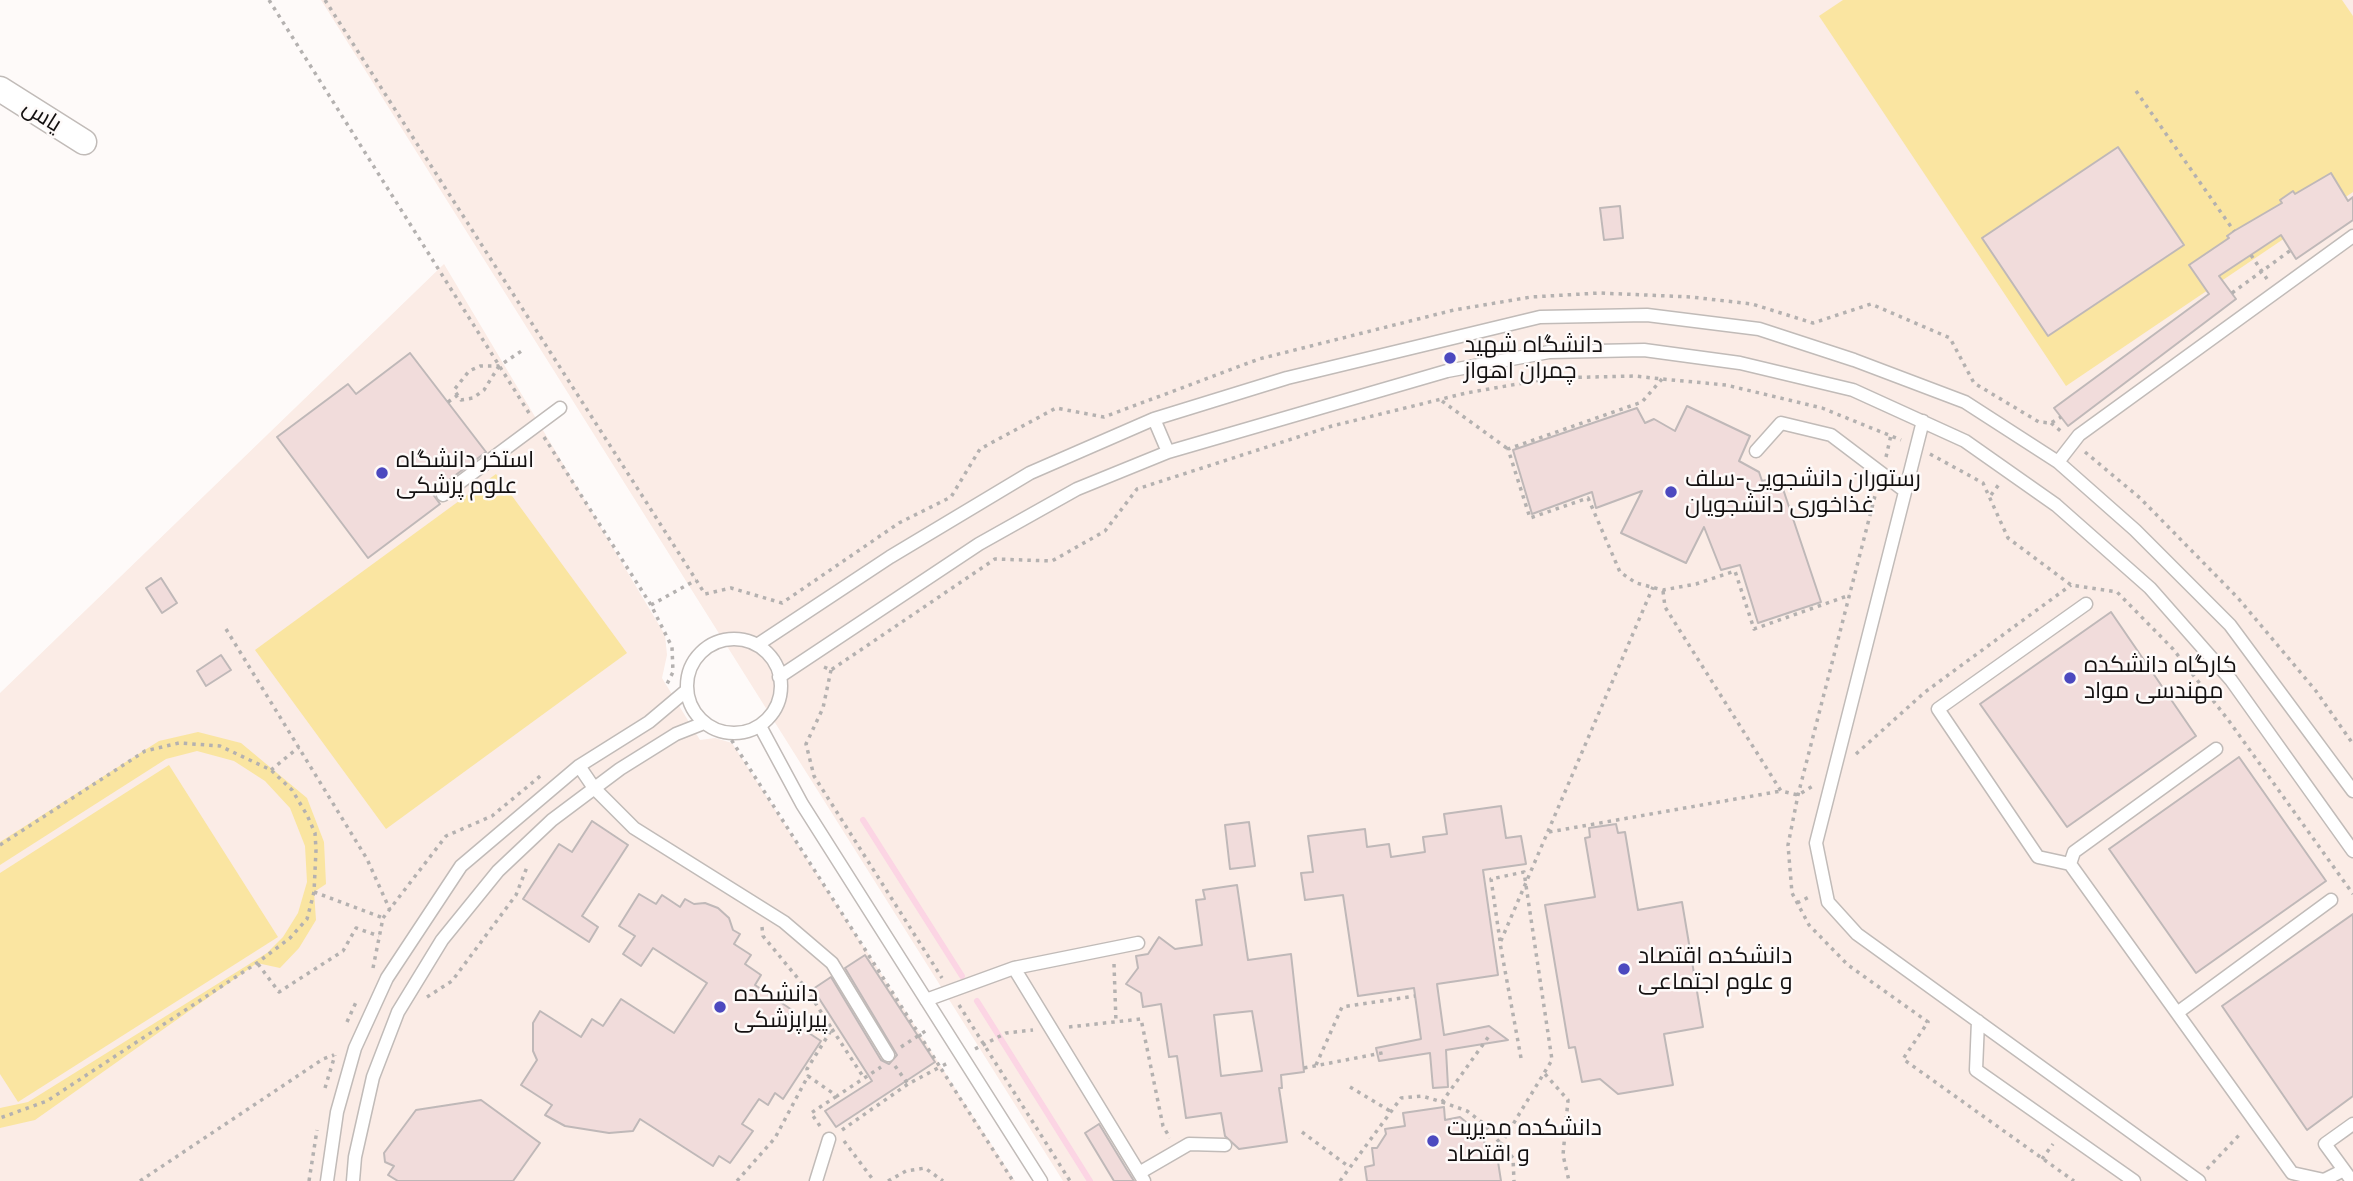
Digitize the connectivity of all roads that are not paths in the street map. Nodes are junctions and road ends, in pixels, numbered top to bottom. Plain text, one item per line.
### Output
1 (0, 89) edge
2 (84, 142) dead end
3 (2353, 236) edge
4 (560, 408) dead end
5 (1154, 419) junction
6 (1923, 421) junction
7 (1756, 451) dead end
8 (1168, 452) junction
9 (2058, 462) junction
10 (1905, 491) junction
11 (443, 495) dead end
12 (2086, 604) dead end
13 (757, 646) junction
14 (779, 677) junction
15 (687, 690) junction
16 (704, 723) junction
17 (760, 726) junction
18 (2216, 749) dead end
19 (579, 766) junction
20 (594, 788) junction
21 (2353, 791) edge
22 (2353, 851) edge
23 (2070, 864) junction
24 (2331, 900) dead end
25 (1138, 943) dead end
26 (1014, 968) junction
27 (926, 1000) junction
28 (2177, 1013) junction
29 (1978, 1021) junction
30 (888, 1055) road end
31 (2353, 1124) edge
32 (830, 1139) road end
33 (1226, 1144) dead end
34 (2348, 1176) edge
35 (1141, 1177) edge
36 (2198, 1180) edge
37 (327, 1181) edge
38 (353, 1181) edge
39 (816, 1181) edge
40 (1041, 1181) edge
41 (2134, 1181) edge

1 - 2 street, یاس
3 - 9 lane
4 - 11 lane
5 - 8 lane
5 - 9 lane
5 - 13 lane
6 - 8 lane
6 - 10 lane
6 - 22 lane
7 - 10 lane
8 - 14 lane
9 - 21 lane
10 - 29 lane
12 - 23 lane
13 - 14 lane
13 - 15 lane
14 - 17 lane
15 - 16 lane
15 - 19 lane
16 - 17 lane
16 - 20 lane
17 - 27 lane
18 - 23 lane
19 - 20 lane
19 - 37 lane
20 - 30 lane
20 - 38 lane
23 - 28 lane
24 - 28 lane
25 - 26 lane
26 - 27 lane
26 - 35 lane
27 - 40 lane
28 - 34 lane
29 - 36 lane
29 - 41 lane
31 - 34 lane
32 - 39 lane
33 - 35 lane

